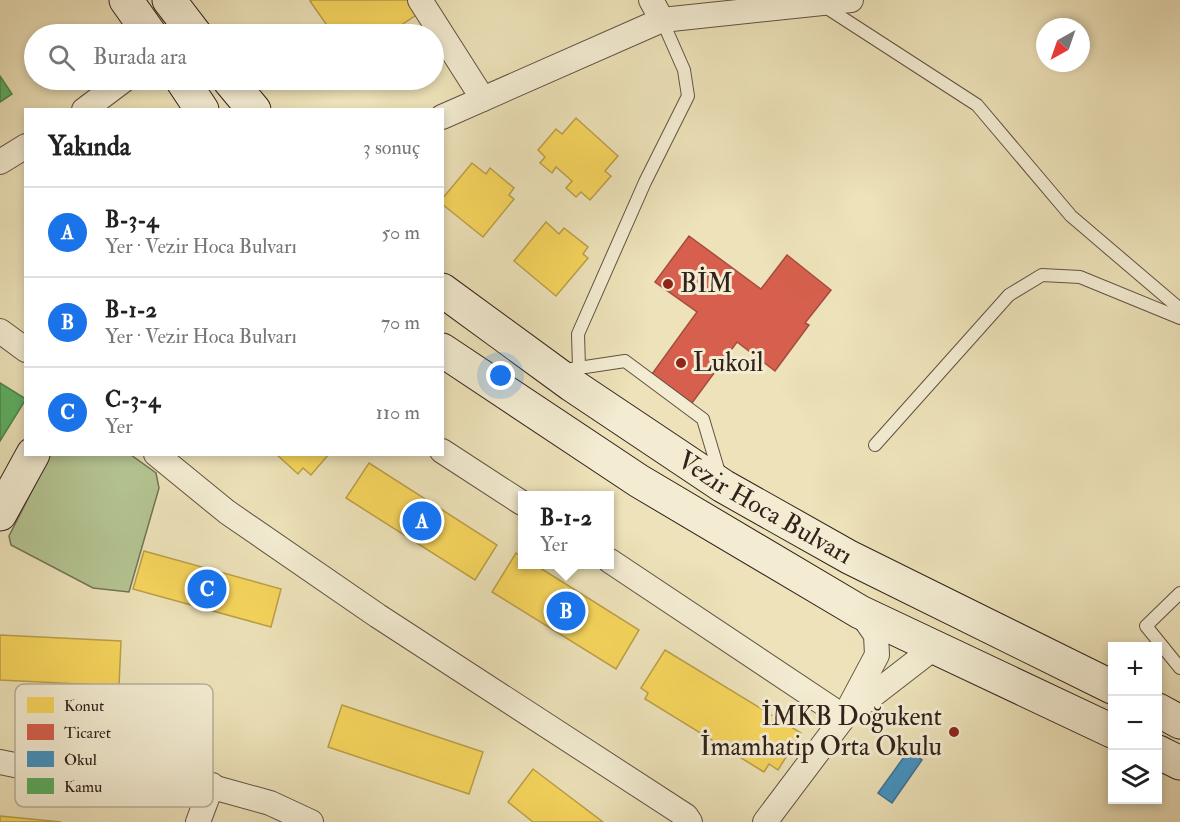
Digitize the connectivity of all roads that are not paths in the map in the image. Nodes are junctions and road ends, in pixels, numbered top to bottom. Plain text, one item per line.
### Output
1 (126, 0) edge
2 (169, 0) edge
3 (420, 0) edge
4 (851, 0) edge
5 (820, 3) junction
6 (657, 10) edge
7 (143, 24) edge
8 (187, 24) edge
9 (435, 24) edge
10 (444, 38) edge
11 (111, 90) edge
12 (189, 90) edge
13 (237, 90) edge
14 (483, 99) junction
15 (87, 108) edge
16 (201, 108) edge
17 (252, 108) edge
18 (444, 116) edge
19 (24, 147) edge
20 (0, 162) edge
21 (444, 291) edge
22 (1180, 309) edge
23 (1180, 318) edge
24 (0, 331) edge
25 (24, 349) edge
26 (444, 351) edge
27 (567, 370) junction
28 (875, 446) dead end
29 (444, 452) edge
30 (32, 456) edge
31 (158, 456) edge
32 (723, 486) junction
33 (518, 500) edge
34 (0, 514) edge
35 (614, 564) edge
36 (1180, 593) edge
37 (860, 612) junction
38 (935, 647) junction
39 (1180, 668) edge
40 (1108, 685) edge
41 (1162, 712) edge
42 (844, 717) junction
43 (1180, 722) edge
44 (1108, 729) edge
45 (1162, 754) edge
46 (0, 762) edge
47 (1180, 763) edge
48 (15, 765) edge
49 (213, 785) edge
50 (204, 807) edge
51 (268, 812) edge
52 (198, 822) edge
53 (311, 822) edge
54 (690, 822) edge
55 (765, 822) edge

1 - 7 main road
2 - 8 main road
3 - 9 street
4 - 5 street
5 - 6 street
5 - 22 lane
6 - 14 street
6 - 27 lane
10 - 14 street
11 - 15 street
12 - 16 main road
13 - 17 main road
14 - 18 street
19 - 20 street
21 - 27 main road, Vezir Hoca Bulvarı
23 - 28 lane
24 - 25 street
26 - 37 main road, Vezir Hoca Bulvarı
27 - 32 main road, Vezir Hoca Bulvarı
27 - 32 lane
29 - 33 street
30 - 34 main road
31 - 54 street
32 - 40 main road, Vezir Hoca Bulvarı
35 - 42 street
36 - 39 lane
37 - 38 main road, Vezir Hoca Bulvarı
37 - 42 street
38 - 42 street
38 - 44 main road, Vezir Hoca Bulvarı
41 - 43 main road
42 - 55 street
45 - 47 main road
46 - 48 street
49 - 51 street
50 - 52 street
51 - 53 street

